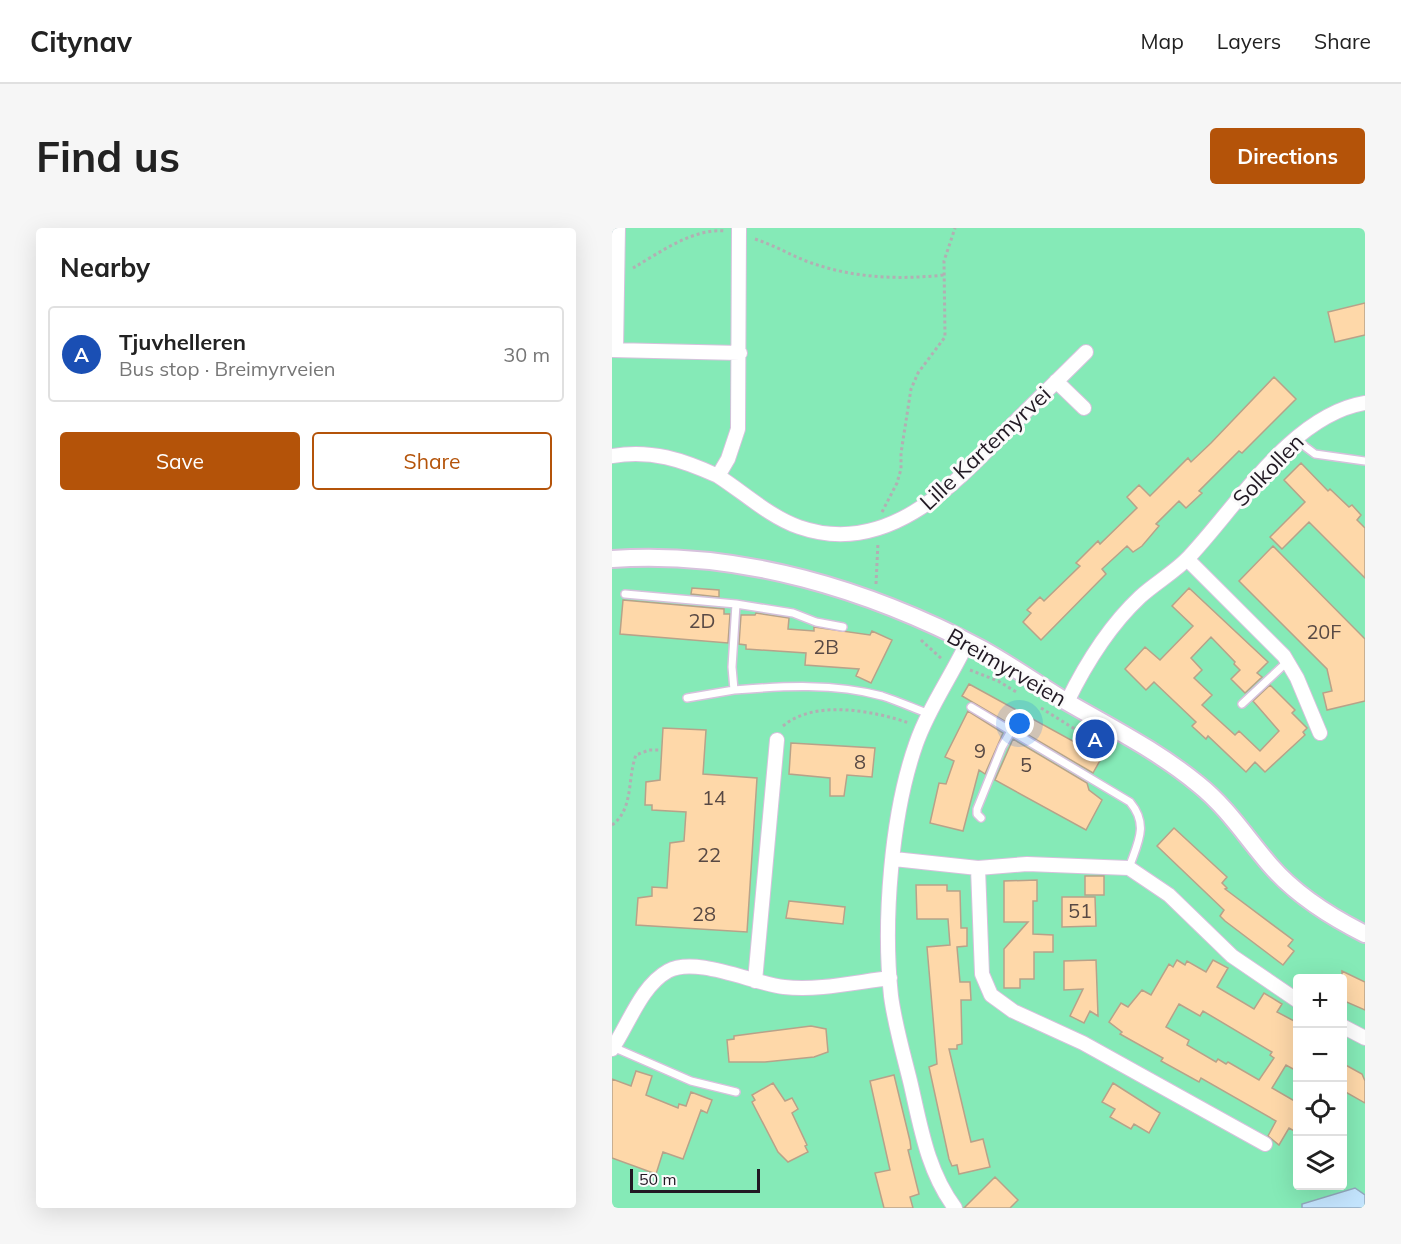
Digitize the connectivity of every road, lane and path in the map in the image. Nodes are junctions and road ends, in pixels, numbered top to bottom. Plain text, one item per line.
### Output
1 (618, 228) edge
2 (955, 228) edge
3 (738, 232) edge
4 (630, 270) dead end
5 (944, 275) junction
6 (614, 350) edge
7 (1086, 352) dead end
8 (740, 353) junction
9 (1056, 381) junction
10 (1365, 403) edge
11 (1084, 408) dead end
12 (1295, 439) junction
13 (612, 456) edge
14 (1365, 461) edge
15 (718, 476) junction
16 (881, 516) dead end
17 (878, 535) dead end
18 (612, 559) edge
19 (1187, 559) junction
20 (625, 594) dead end
21 (874, 600) junction
22 (736, 604) junction
23 (843, 627) dead end
24 (968, 643) junction
25 (1287, 662) junction
26 (734, 690) junction
27 (687, 698) dead end
28 (1067, 702) junction
29 (1242, 704) dead end
30 (971, 707) dead end
31 (929, 714) junction
32 (922, 727) junction
33 (1011, 731) junction
34 (1320, 733) dead end
35 (777, 740) joint
36 (661, 750) dead end
37 (981, 818) dead end
38 (612, 825) edge
39 (894, 859) junction
40 (978, 868) junction
41 (1129, 868) junction
42 (1365, 934) edge
43 (890, 978) junction
44 (754, 981) junction
45 (1293, 998) edge
46 (1346, 1028) edge
47 (1365, 1038) edge
48 (613, 1048) edge
49 (736, 1092) dead end
50 (1265, 1144) dead end
51 (955, 1208) edge

1 - 6 street
2 - 5 path
3 - 4 path
3 - 5 path
3 - 8 street
5 - 16 path
6 - 8 street
7 - 9 street, Lille Kartemyrvei
8 - 15 street
9 - 11 street, Lille Kartemyrvei
9 - 15 street, Lille Kartemyrvei
10 - 12 street, Solkollen
12 - 14 lane
12 - 19 street, Solkollen
13 - 15 street, Lille Kartemyrvei
17 - 21 path
18 - 21 street, Breimyrveien
19 - 25 street
19 - 28 street, Solkollen
20 - 22 lane
21 - 24 street, Breimyrveien
22 - 23 lane
22 - 26 lane
24 - 28 street, Breimyrveien
24 - 31 street
25 - 29 lane
25 - 34 street
26 - 27 lane
26 - 31 lane
28 - 42 street, Breimyrveien
30 - 33 lane
31 - 32 street
32 - 35 path
32 - 39 street
33 - 37 lane
33 - 41 lane
35 - 44 street
36 - 38 path
39 - 40 street
39 - 43 street
40 - 41 street
40 - 50 street
41 - 45 street
43 - 44 street
43 - 51 street
44 - 48 street
46 - 47 street
48 - 49 lane

